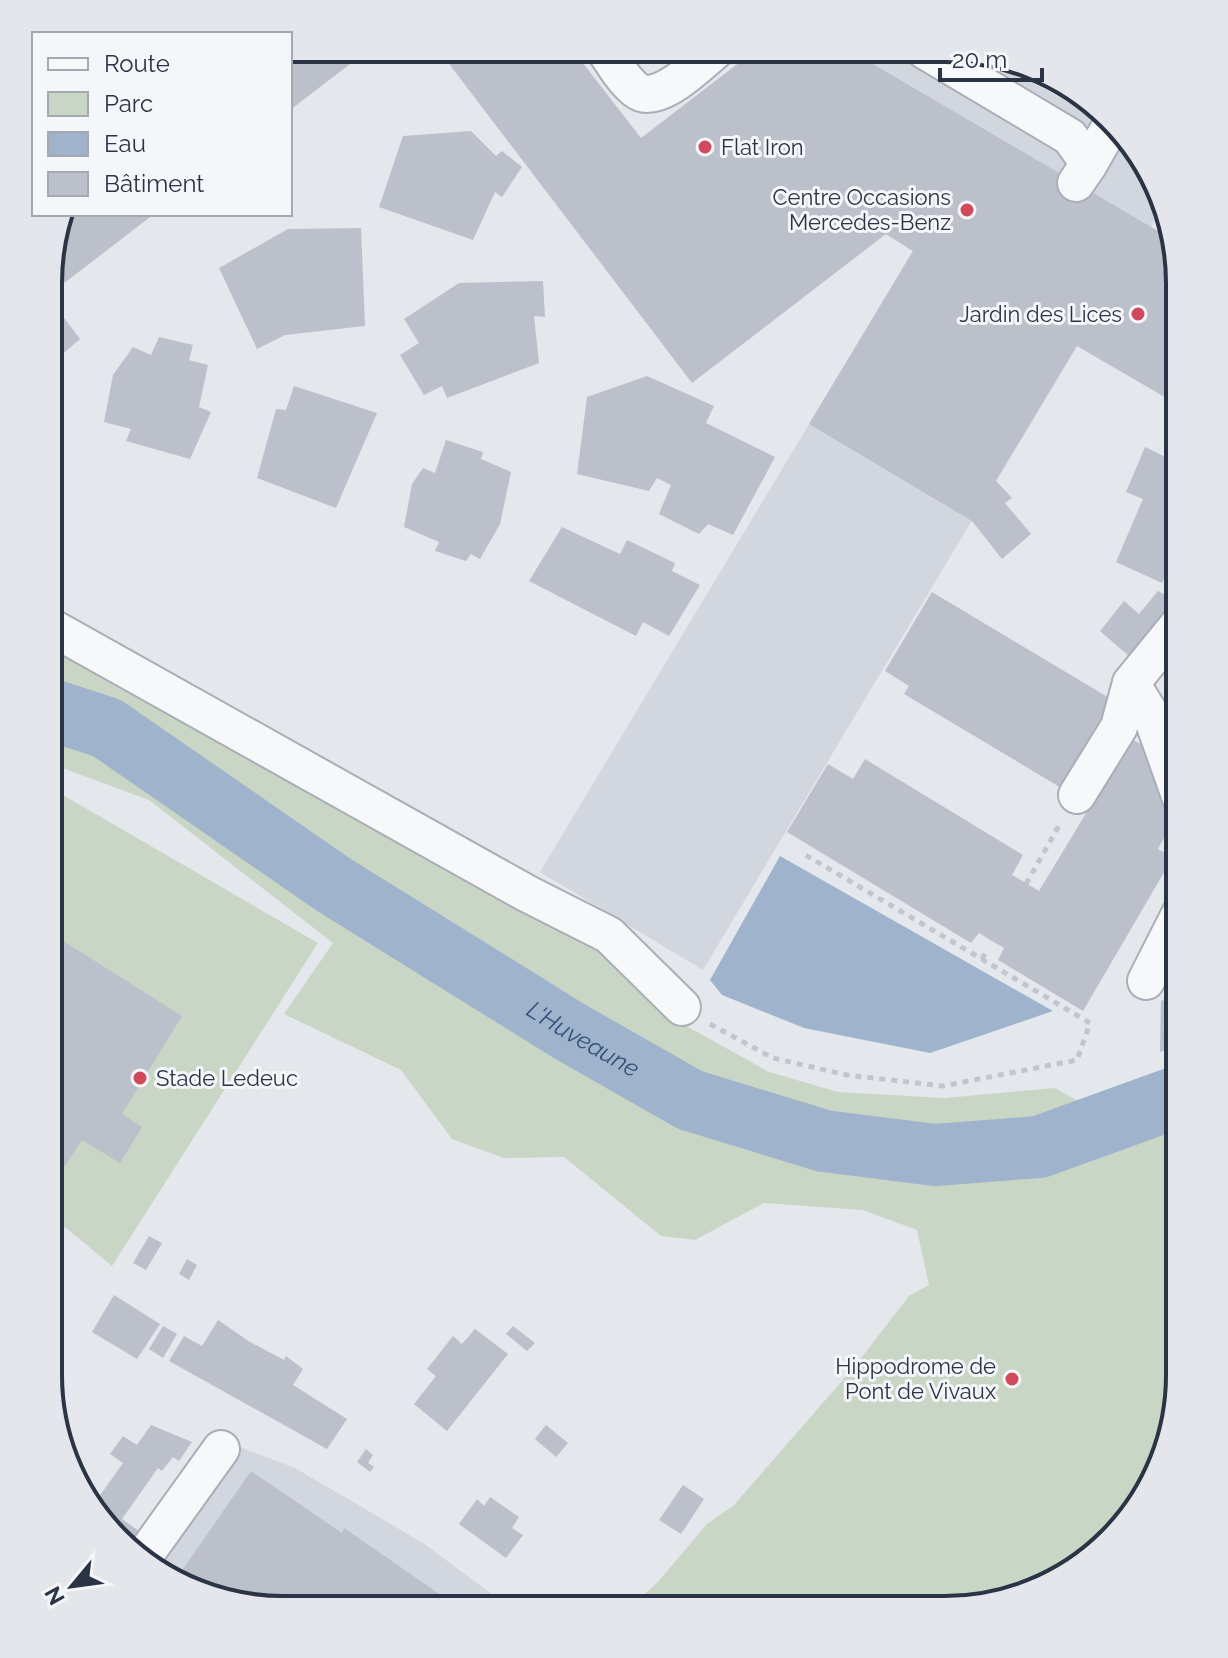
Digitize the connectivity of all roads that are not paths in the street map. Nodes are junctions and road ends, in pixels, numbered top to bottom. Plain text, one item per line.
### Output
1 (614, 62) edge
2 (701, 62) edge
3 (944, 62) edge
4 (1107, 133) edge
5 (62, 633) edge
6 (1166, 640) edge
7 (1131, 683) junction
8 (1166, 756) edge
9 (1077, 795) road end
10 (1166, 942) edge
11 (1146, 981) dead end
12 (682, 1007) road end
13 (221, 1449) dead end
14 (148, 1550) edge

1 - 2 street
3 - 4 street
5 - 12 street
6 - 7 street
7 - 8 street
7 - 9 street
10 - 11 street
13 - 14 street

